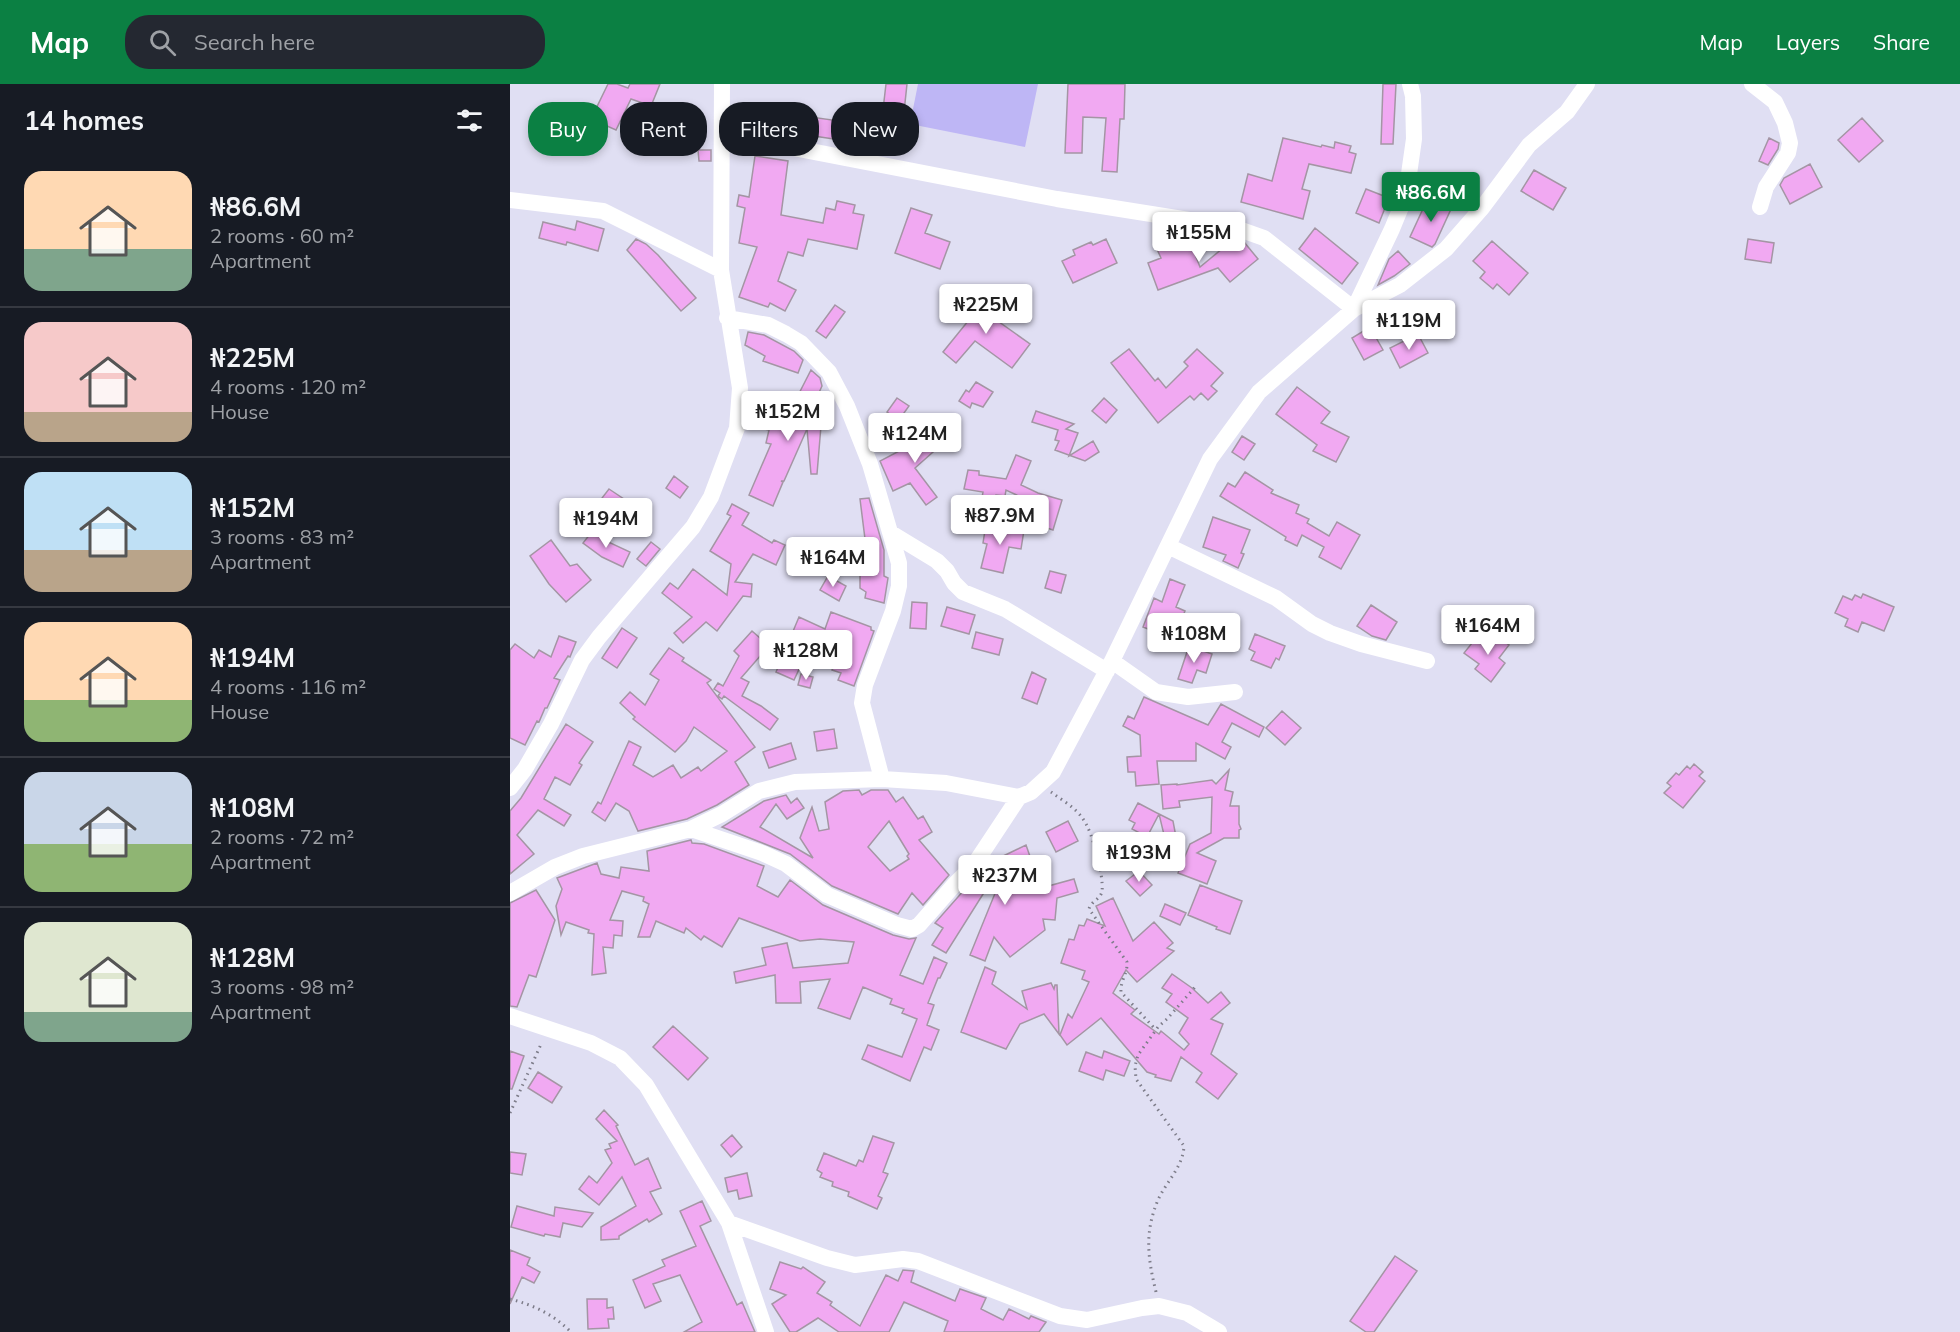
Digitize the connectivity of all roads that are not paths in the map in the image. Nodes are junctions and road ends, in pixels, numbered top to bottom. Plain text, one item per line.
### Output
1 (722, 84) edge
2 (1410, 84) edge
3 (1587, 84) edge
4 (1752, 84) edge
5 (722, 102) edge
6 (819, 153) edge
7 (722, 156) edge
8 (510, 200) edge
9 (1760, 207) dead end
10 (721, 270) junction
11 (1354, 309) junction
12 (728, 318) junction
13 (891, 533) junction
14 (1168, 546) junction
15 (1427, 661) dead end
16 (1109, 666) junction
17 (1235, 692) dead end
18 (882, 779) junction
19 (510, 788) edge
20 (1019, 797) junction
21 (692, 829) junction
22 (510, 893) edge
23 (510, 1017) edge
24 (729, 1223) junction
25 (766, 1332) edge
26 (1218, 1332) edge

1 - 5 street
2 - 11 street
3 - 11 street
4 - 9 street
6 - 11 street
7 - 10 street
8 - 10 street
10 - 12 street
11 - 14 street
12 - 13 street
12 - 19 street
13 - 16 street
13 - 18 street
14 - 15 street
14 - 16 street
16 - 17 street
16 - 20 street
18 - 20 street
18 - 21 street
20 - 21 street
21 - 22 street
23 - 24 street
24 - 25 street
24 - 26 street

